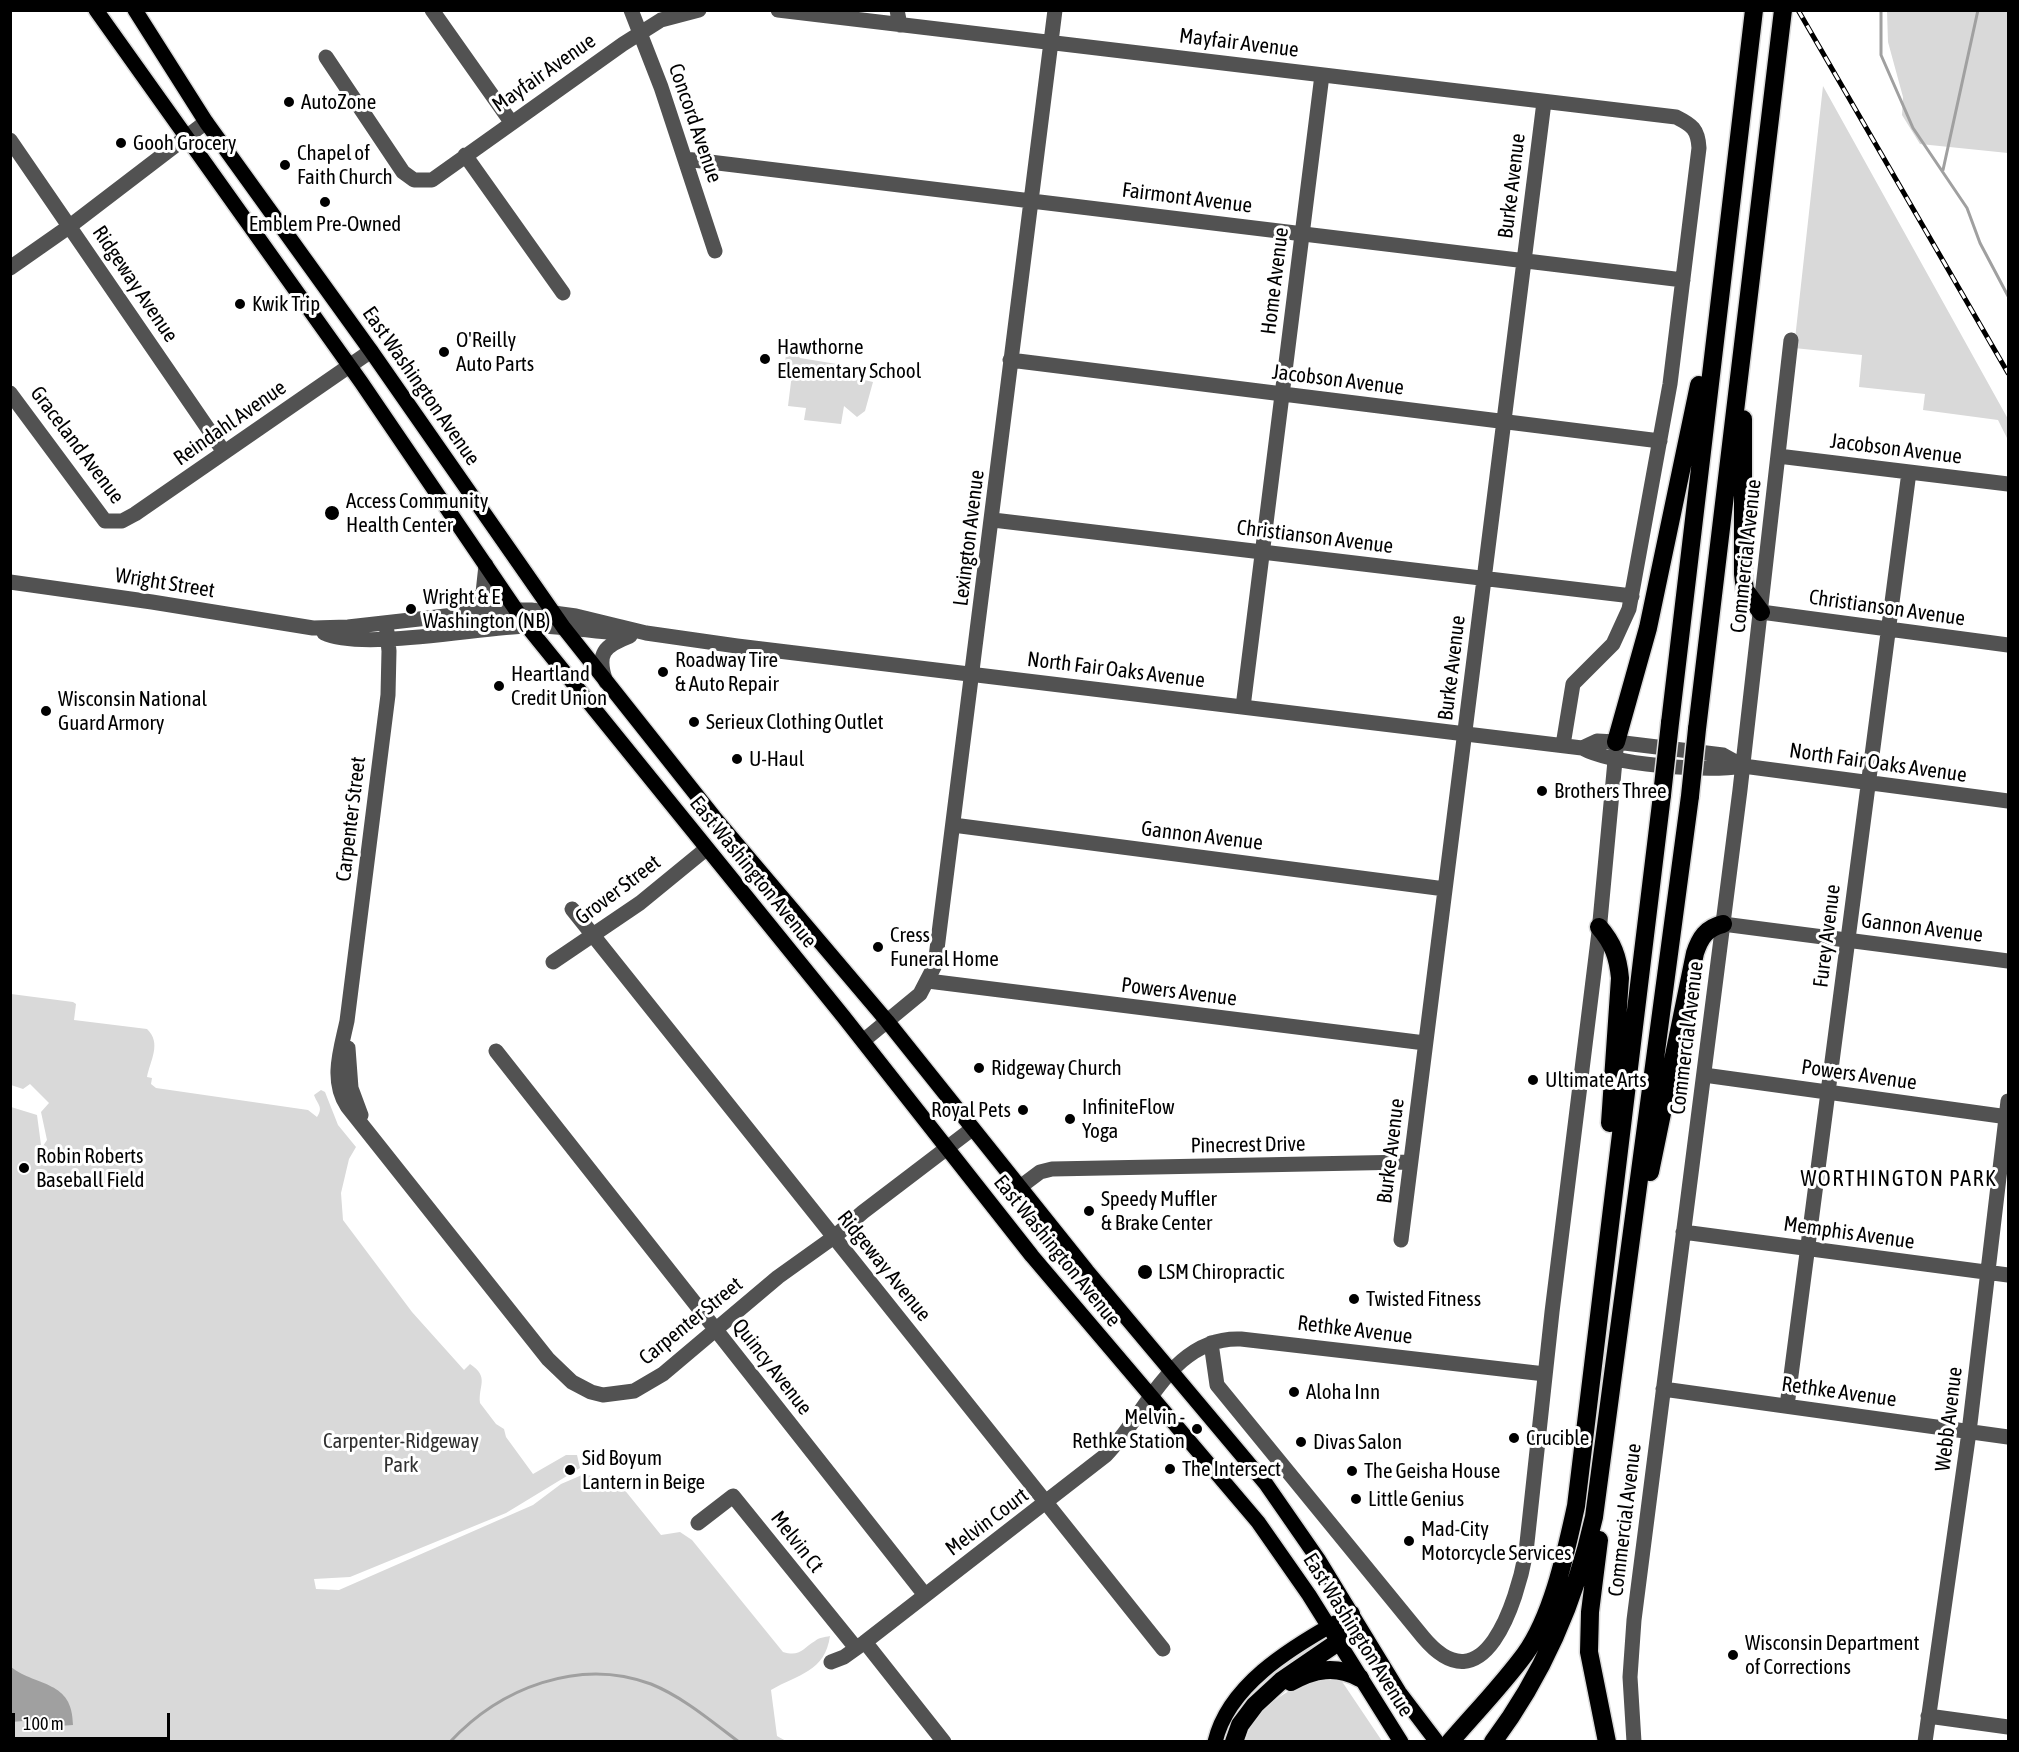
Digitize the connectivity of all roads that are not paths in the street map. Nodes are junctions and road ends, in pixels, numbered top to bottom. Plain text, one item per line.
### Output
1 (96, 10) edge
2 (135, 10) edge
3 (432, 10) edge
4 (631, 10) edge
5 (699, 10) edge
6 (778, 10) edge
7 (1055, 10) edge
8 (1754, 10) edge
9 (1783, 10) edge
10 (898, 18) edge
11 (641, 33) junction
12 (1052, 41) junction
13 (326, 57) dead end
14 (1322, 75) junction
15 (1544, 102) junction
16 (206, 122) junction
17 (511, 122) junction
18 (187, 136) junction
19 (10, 140) edge
20 (465, 155) junction
21 (685, 159) junction
22 (1032, 201) junction
23 (70, 226) junction
24 (1302, 234) junction
25 (715, 251) dead end
26 (1725, 257) junction
27 (1524, 261) junction
28 (10, 268) edge
29 (1683, 280) junction
30 (563, 293) dead end
31 (1745, 328) junction
32 (1791, 340) dead end
33 (371, 351) junction
34 (1010, 360) junction
35 (349, 365) junction
36 (10, 393) edge
37 (1282, 394) junction
38 (1504, 422) junction
39 (1660, 441) junction
40 (224, 452) junction
41 (1778, 456) junction
42 (1909, 472) junction
43 (2008, 484) edge
44 (993, 520) junction
45 (111, 522) joint
46 (1263, 552) junction
47 (486, 565) junction
48 (1484, 578) junction
49 (10, 582) edge
50 (1632, 596) junction
51 (516, 609) junction
52 (553, 612) junction
53 (1761, 612) junction
54 (464, 614) junction
55 (527, 626) junction
56 (564, 628) junction
57 (1888, 629) junction
58 (387, 630) junction
59 (640, 634) junction
60 (2008, 645) edge
61 (973, 674) junction
62 (606, 682) junction
63 (1243, 707) junction
64 (1464, 734) junction
65 (1563, 746) junction
66 (1616, 751) junction
67 (1743, 766) junction
68 (1868, 783) junction
69 (2008, 801) edge
70 (953, 825) junction
71 (706, 849) junction
72 (1445, 889) junction
73 (572, 909) dead end
74 (1723, 924) junction
75 (1599, 927) junction
76 (593, 936) junction
77 (1847, 940) junction
78 (2008, 961) edge
79 (553, 962) dead end
80 (928, 981) junction
81 (887, 1021) junction
82 (863, 1041) junction
83 (1425, 1043) junction
84 (496, 1051) dead end
85 (1704, 1075) junction
86 (1828, 1092) junction
87 (2008, 1112) edge
88 (972, 1129) junction
89 (947, 1149) junction
90 (1410, 1162) junction
91 (1020, 1187) junction
92 (1637, 1201) junction
93 (1683, 1232) junction
94 (834, 1237) junction
95 (1401, 1240) dead end
96 (1807, 1248) junction
97 (1988, 1272) junction
98 (2008, 1275) edge
99 (716, 1330) junction
100 (1211, 1343) junction
101 (1594, 1369) junction
102 (1171, 1372) junction
103 (1545, 1374) junction
104 (1663, 1389) junction
105 (1152, 1398) junction
106 (1787, 1406) junction
107 (1969, 1432) junction
108 (2008, 1437) edge
109 (1601, 1481) junction
110 (1047, 1503) junction
111 (698, 1523) dead end
112 (925, 1595) junction
113 (1351, 1614) junction
114 (1333, 1634) junction
115 (860, 1645) junction
116 (1163, 1648) dead end
117 (1526, 1653) junction
118 (831, 1662) dead end
119 (1360, 1678) junction
120 (1266, 1695) junction
121 (1928, 1716) junction
122 (2008, 1727) edge
123 (1400, 1740) edge
124 (944, 1742) edge
125 (1215, 1742) edge
126 (1234, 1742) edge
127 (1437, 1742) edge
128 (1450, 1742) edge
129 (1462, 1742) edge
130 (1492, 1742) edge
131 (1607, 1742) edge
132 (1634, 1742) edge
133 (1925, 1742) edge

1 - 18 main road, East Washington Avenue
2 - 16 main road, East Washington Avenue
3 - 17 street
4 - 11 street, Concord Avenue
5 - 11 street, Mayfair Avenue
6 - 10 street, Mayfair Avenue
7 - 12 street, Lexington Avenue
8 - 26 highway
9 - 31 highway
10 - 12 street, Mayfair Avenue
11 - 17 street, Mayfair Avenue
11 - 21 street, Concord Avenue
12 - 14 street, Mayfair Avenue
12 - 22 street, Lexington Avenue
13 - 20 street, Mayfair Avenue
14 - 15 street, Mayfair Avenue
14 - 24 street, Home Avenue
15 - 27 street, Burke Avenue
15 - 29 street, Mayfair Avenue
16 - 18 street
16 - 33 main road, East Washington Avenue
17 - 20 street, Mayfair Avenue
18 - 23 street
18 - 35 main road, East Washington Avenue
19 - 23 street, Ridgeway Avenue
20 - 30 street
21 - 22 street, Fairmont Avenue
21 - 25 street, Concord Avenue
22 - 24 street, Fairmont Avenue
22 - 34 street, Lexington Avenue
23 - 28 street
23 - 40 street, Ridgeway Avenue
24 - 27 street, Fairmont Avenue
24 - 37 street, Home Avenue
26 - 66 highway
26 - 101 highway, bridge
27 - 29 street, Fairmont Avenue
27 - 38 street, Burke Avenue
29 - 39 street
31 - 53 highway
31 - 92 highway, bridge
32 - 41 street, Commercial Avenue
33 - 35 street, Reindahl Avenue
33 - 52 main road, East Washington Avenue
34 - 37 street, Jacobson Avenue
34 - 44 street, Lexington Avenue
35 - 40 street, Reindahl Avenue
35 - 47 main road, East Washington Avenue
36 - 45 street, Graceland Avenue
37 - 38 street, Jacobson Avenue
37 - 46 street, Home Avenue
38 - 39 street, Jacobson Avenue
38 - 48 street, Burke Avenue
39 - 50 street
40 - 45 street, Reindahl Avenue
41 - 42 street, Jacobson Avenue
41 - 53 street, Commercial Avenue
42 - 43 street, Jacobson Avenue
42 - 57 street, Furey Avenue
44 - 46 street, Christianson Avenue
44 - 61 street, Lexington Avenue
46 - 48 street, Christianson Avenue
46 - 63 street, Home Avenue
47 - 51 main road, East Washington Avenue
47 - 54 street
48 - 50 street, Christianson Avenue
48 - 64 street, Burke Avenue
49 - 58 street, Wright Street
50 - 65 street
51 - 52 street, North Fair Oaks Avenue
51 - 54 street, Wright Street
51 - 55 main road, East Washington Avenue
52 - 56 main road, East Washington Avenue
52 - 59 street, North Fair Oaks Avenue
53 - 57 street, Christianson Avenue
53 - 67 street, Commercial Avenue
54 - 58 street, Wright Street
55 - 56 street, North Fair Oaks Avenue
55 - 58 street, Wright Street
55 - 71 main road, East Washington Avenue
56 - 59 street, North Fair Oaks Avenue
56 - 62 main road, East Washington Avenue
57 - 60 street, Christianson Avenue
57 - 68 street, Furey Avenue
58 - 99 street, Carpenter Street
59 - 61 street, North Fair Oaks Avenue
59 - 62 street
61 - 63 street, North Fair Oaks Avenue
61 - 70 street, Lexington Avenue
62 - 81 main road, East Washington Avenue
63 - 64 street, North Fair Oaks Avenue
64 - 65 street, North Fair Oaks Avenue
64 - 72 street, Burke Avenue
65 - 66 street, North Fair Oaks Avenue
66 - 67 street, North Fair Oaks Avenue
66 - 75 street
67 - 68 street, North Fair Oaks Avenue
67 - 74 street, Commercial Avenue
68 - 69 street, North Fair Oaks Avenue
68 - 77 street, Furey Avenue
70 - 72 street, Gannon Avenue
70 - 80 street, Lexington Avenue
71 - 76 street, Grover Street
71 - 82 main road, East Washington Avenue
72 - 83 street, Burke Avenue
73 - 76 street, Ridgeway Avenue
74 - 77 street, Gannon Avenue
74 - 85 street, Commercial Avenue
74 - 92 highway
75 - 101 highway
75 - 103 street
76 - 79 street, Grover Street
76 - 94 street, Ridgeway Avenue
77 - 78 street, Gannon Avenue
77 - 86 street, Furey Avenue
80 - 81 street, Lexington Avenue
80 - 83 street, Powers Avenue
81 - 82 street, Lexington Avenue
81 - 88 main road, East Washington Avenue
82 - 89 main road, East Washington Avenue
83 - 90 street, Burke Avenue
84 - 99 street, Quincy Avenue
85 - 86 street, Powers Avenue
85 - 93 street, Commercial Avenue
86 - 87 street, Powers Avenue
86 - 96 street, Furey Avenue
87 - 97 street, Webb Avenue
88 - 89 street, Carpenter Street
88 - 91 main road, East Washington Avenue
89 - 94 street, Carpenter Street
89 - 105 main road, East Washington Avenue
90 - 91 street, Pinecrest Drive
90 - 95 street, Burke Avenue
91 - 102 main road, East Washington Avenue
92 - 109 highway
93 - 96 street, Memphis Avenue
93 - 104 street, Commercial Avenue
94 - 99 street, Carpenter Street
94 - 110 street, Ridgeway Avenue
96 - 97 street, Memphis Avenue
96 - 106 street, Furey Avenue
97 - 98 street, Memphis Avenue
97 - 107 street, Webb Avenue
99 - 112 street, Quincy Avenue
100 - 102 street, Rethke Avenue
100 - 103 street, Rethke Avenue
100 - 103 street
101 - 117 highway
102 - 105 street, Melvin Court
102 - 113 main road, East Washington Avenue
104 - 106 street, Rethke Avenue
104 - 132 street, Commercial Avenue
105 - 110 street, Melvin Court
105 - 114 main road, East Washington Avenue
106 - 107 street, Rethke Avenue
107 - 108 street, Rethke Avenue
107 - 121 street, Webb Avenue
109 - 130 highway
109 - 131 highway
110 - 112 street, Melvin Court
110 - 116 street, Ridgeway Avenue
111 - 115 street, Melvin Ct
112 - 115 street, Melvin Court
113 - 114 highway
113 - 127 main road, East Washington Avenue
114 - 119 main road, East Washington Avenue
114 - 120 highway
114 - 125 main road
115 - 118 street, Melvin Court
115 - 124 street
117 - 128 highway
117 - 129 main road
119 - 120 highway
119 - 123 main road, East Washington Avenue
120 - 126 highway
121 - 122 street
121 - 133 street, Webb Avenue

